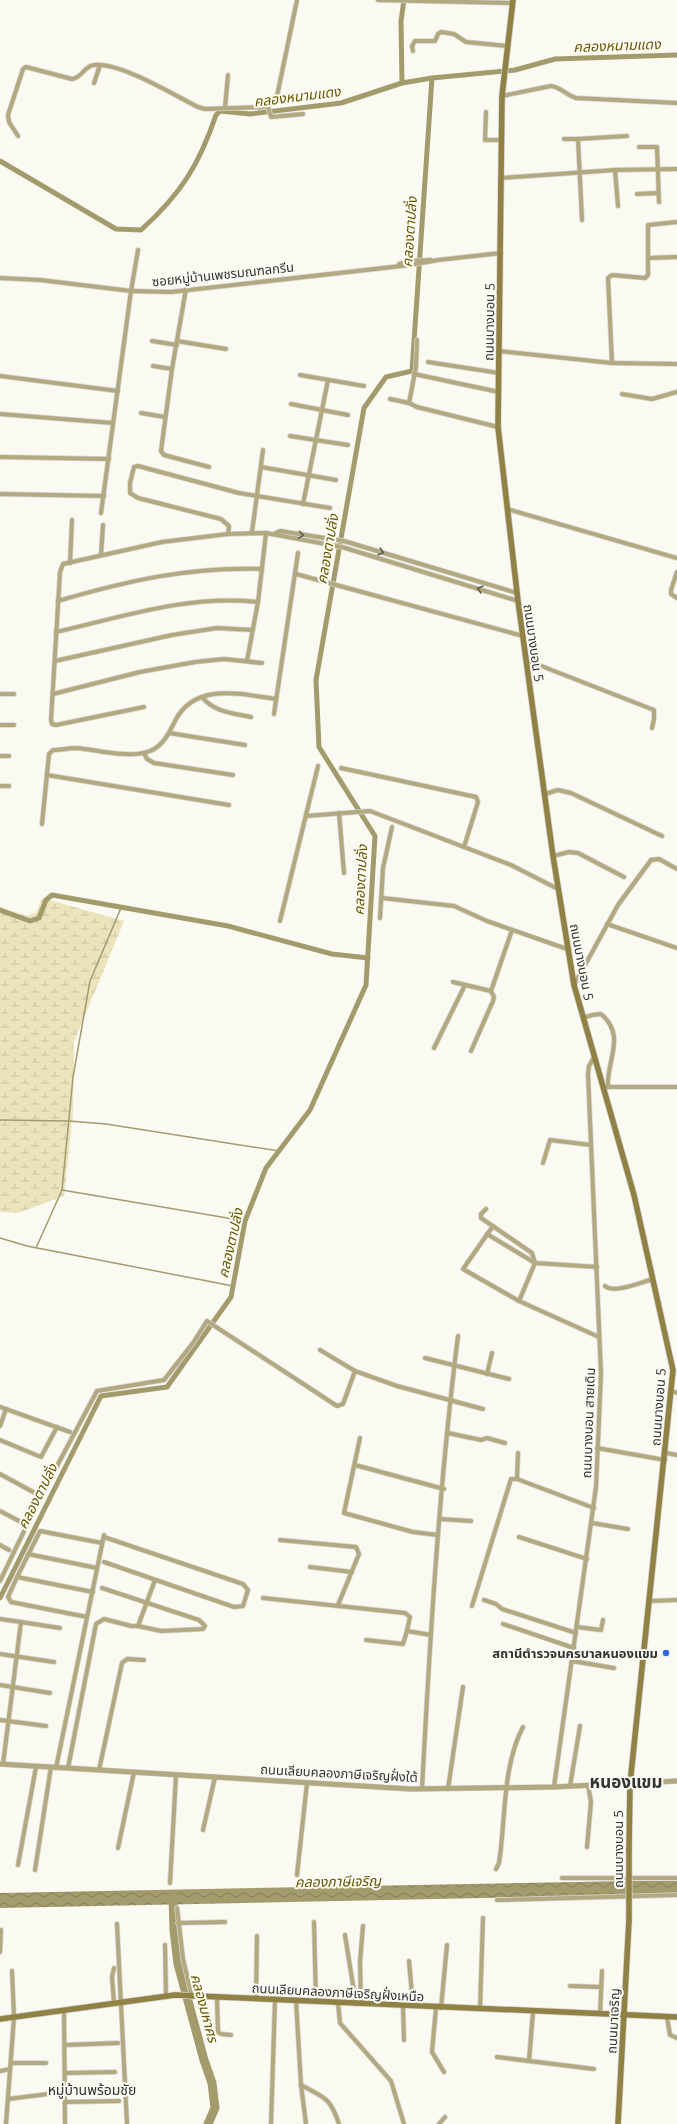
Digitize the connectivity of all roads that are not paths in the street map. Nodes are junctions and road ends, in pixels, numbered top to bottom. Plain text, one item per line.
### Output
1 (297, 0) edge
2 (378, 0) edge
3 (395, 1) edge
4 (513, 2) edge
5 (508, 46) junction
6 (413, 51) dead end
7 (100, 65) junction
8 (228, 75) dead end
9 (94, 83) dead end
10 (502, 96) junction
11 (677, 103) edge
12 (225, 108) junction
13 (269, 108) junction
14 (486, 112) dead end
15 (303, 114) dead end
16 (18, 136) dead end
17 (627, 136) dead end
18 (564, 139) dead end
19 (578, 139) junction
20 (502, 140) junction
21 (639, 147) dead end
22 (677, 169) edge
23 (615, 170) junction
24 (658, 170) junction
25 (580, 172) junction
26 (501, 178) junction
27 (658, 193) junction
28 (637, 194) dead end
29 (659, 202) dead end
30 (618, 206) dead end
31 (582, 220) dead end
32 (677, 222) edge
33 (138, 250) dead end
34 (500, 253) junction
35 (677, 257) edge
36 (648, 258) junction
37 (0, 278) edge
38 (186, 289) junction
39 (131, 291) junction
40 (417, 340) dead end
41 (152, 341) dead end
42 (177, 343) junction
43 (226, 349) dead end
44 (499, 351) junction
45 (428, 362) dead end
46 (612, 363) junction
47 (677, 364) edge
48 (153, 366) dead end
49 (172, 369) junction
50 (499, 373) junction
51 (300, 374) dead end
52 (414, 374) junction
53 (0, 376) edge
54 (328, 380) junction
55 (364, 386) dead end
56 (118, 390) junction
57 (499, 392) junction
58 (677, 392) edge
59 (622, 394) dead end
60 (390, 399) dead end
61 (409, 403) junction
62 (291, 404) dead end
63 (322, 410) junction
64 (141, 413) dead end
65 (0, 414) edge
66 (348, 415) dead end
67 (165, 417) junction
68 (113, 423) junction
69 (498, 427) junction
70 (290, 436) dead end
71 (316, 440) junction
72 (348, 445) dead end
73 (263, 450) dead end
74 (0, 457) edge
75 (109, 459) junction
76 (209, 466) dead end
77 (261, 467) junction
78 (308, 476) junction
79 (336, 480) dead end
80 (0, 494) edge
81 (104, 496) junction
82 (257, 496) junction
83 (303, 504) junction
84 (330, 508) dead end
85 (507, 508) junction
86 (101, 513) dead end
87 (72, 520) dead end
88 (103, 525) dead end
89 (252, 532) junction
90 (266, 533) junction
91 (228, 534) junction
92 (273, 534) junction
93 (315, 537) junction
94 (314, 542) junction
95 (357, 545) junction
96 (355, 551) junction
97 (298, 553) dead end
98 (101, 555) junction
99 (677, 558) edge
100 (412, 562) junction
101 (70, 563) junction
102 (410, 568) junction
103 (262, 569) junction
104 (677, 572) edge
105 (296, 574) junction
106 (464, 578) junction
107 (462, 584) junction
108 (517, 594) junction
109 (677, 598) edge
110 (58, 601) junction
111 (518, 601) junction
112 (258, 602) junction
113 (252, 630) junction
114 (56, 632) junction
115 (523, 636) junction
116 (526, 660) junction
117 (54, 661) junction
118 (247, 661) junction
119 (262, 663) dead end
120 (0, 694) edge
121 (14, 694) dead end
122 (53, 694) junction
123 (202, 697) junction
124 (276, 699) junction
125 (144, 707) dead end
126 (274, 714) dead end
127 (251, 716) dead end
128 (0, 725) edge
129 (14, 725) dead end
130 (652, 728) dead end
131 (169, 733) junction
132 (245, 745) dead end
133 (144, 753) junction
134 (0, 756) edge
135 (9, 756) dead end
136 (318, 766) dead end
137 (341, 768) dead end
138 (47, 775) junction
139 (233, 775) dead end
140 (0, 786) edge
141 (9, 786) dead end
142 (545, 794) junction
143 (229, 805) dead end
144 (339, 813) junction
145 (306, 816) junction
146 (42, 824) dead end
147 (392, 827) dead end
148 (662, 836) dead end
149 (464, 847) junction
150 (553, 856) junction
151 (677, 869) edge
152 (344, 873) dead end
153 (624, 877) dead end
154 (558, 889) junction
155 (382, 898) junction
156 (380, 918) dead end
157 (280, 921) dead end
158 (607, 924) junction
159 (512, 930) junction
160 (677, 948) edge
161 (567, 949) junction
162 (453, 982) dead end
163 (465, 985) junction
164 (574, 985) junction
165 (491, 991) junction
166 (583, 1018) junction
167 (434, 1048) dead end
168 (471, 1051) dead end
169 (594, 1057) junction
170 (677, 1086) edge
171 (605, 1087) junction
172 (591, 1146) junction
173 (543, 1163) dead end
174 (486, 1209) dead end
175 (492, 1226) junction
176 (487, 1234) junction
177 (535, 1263) junction
178 (597, 1267) junction
179 (653, 1279) junction
180 (605, 1286) dead end
181 (519, 1301) junction
182 (458, 1336) dead end
183 (599, 1337) junction
184 (320, 1350) dead end
185 (492, 1354) dead end
186 (425, 1358) dead end
187 (455, 1366) junction
188 (675, 1368) edge
189 (355, 1371) junction
190 (487, 1374) junction
191 (509, 1379) dead end
192 (675, 1392) edge
193 (450, 1400) junction
194 (0, 1407) edge
195 (6, 1409) junction
196 (483, 1409) dead end
197 (0, 1426) edge
198 (57, 1428) junction
199 (70, 1432) dead end
200 (448, 1433) junction
201 (360, 1438) dead end
202 (0, 1440) edge
203 (505, 1443) dead end
204 (598, 1448) junction
205 (518, 1453) dead end
206 (666, 1453) junction
207 (677, 1455) edge
208 (665, 1460) junction
209 (355, 1465) junction
210 (0, 1474) edge
211 (517, 1479) junction
212 (444, 1489) junction
213 (35, 1493) dead end
214 (594, 1508) junction
215 (0, 1511) edge
216 (440, 1519) junction
217 (471, 1521) dead end
218 (21, 1522) dead end
219 (592, 1523) junction
220 (628, 1529) dead end
221 (438, 1535) junction
222 (519, 1537) dead end
223 (280, 1540) dead end
224 (102, 1543) junction
225 (0, 1545) edge
226 (8, 1550) dead end
227 (28, 1554) junction
228 (587, 1559) junction
229 (104, 1562) dead end
230 (310, 1567) dead end
231 (97, 1568) junction
232 (352, 1572) junction
233 (17, 1577) junction
234 (155, 1580) junction
235 (0, 1581) edge
236 (102, 1588) dead end
237 (92, 1592) junction
238 (263, 1598) dead end
239 (484, 1600) dead end
240 (650, 1600) junction
241 (677, 1600) edge
242 (147, 1604) junction
243 (338, 1605) junction
244 (472, 1606) dead end
245 (88, 1617) junction
246 (0, 1620) edge
247 (603, 1620) dead end
248 (21, 1622) junction
249 (502, 1624) dead end
250 (138, 1626) junction
251 (577, 1627) junction
252 (60, 1628) dead end
253 (407, 1631) junction
254 (576, 1633) junction
255 (431, 1635) junction
256 (366, 1640) dead end
257 (574, 1648) junction
258 (0, 1654) edge
259 (17, 1656) junction
260 (144, 1660) dead end
261 (572, 1661) junction
262 (54, 1662) dead end
263 (614, 1668) dead end
264 (0, 1685) edge
265 (463, 1686) dead end
266 (13, 1687) junction
267 (50, 1693) dead end
268 (0, 1720) edge
269 (8, 1722) junction
270 (46, 1726) dead end
271 (580, 1726) dead end
272 (523, 1727) dead end
273 (2, 1764) edge
274 (36, 1766) junction
275 (53, 1768) junction
276 (68, 1768) junction
277 (99, 1770) junction
278 (134, 1772) junction
279 (176, 1775) junction
280 (215, 1777) junction
281 (677, 1780) edge
282 (307, 1783) junction
283 (630, 1784) junction
284 (588, 1785) junction
285 (570, 1786) junction
286 (554, 1787) junction
287 (507, 1788) junction
288 (422, 1789) junction
289 (448, 1789) junction
290 (204, 1830) dead end
291 (587, 1847) dead end
292 (118, 1848) dead end
293 (18, 1865) dead end
294 (496, 1869) dead end
295 (35, 1870) dead end
296 (296, 1875) dead end
297 (562, 1878) dead end
298 (677, 1878) edge
299 (170, 1883) dead end
300 (677, 1895) edge
301 (497, 1900) dead end
302 (177, 1908) dead end
303 (483, 1918) dead end
304 (629, 1920) joint
305 (225, 1922) dead end
306 (314, 1922) dead end
307 (178, 1923) junction
308 (117, 1924) dead end
309 (363, 1926) dead end
310 (1, 1930) edge
311 (345, 1935) dead end
312 (258, 1936) dead end
313 (448, 1945) dead end
314 (165, 1946) dead end
315 (0, 1952) edge
316 (409, 1961) dead end
317 (114, 1968) dead end
318 (12, 1971) dead end
319 (602, 1971) dead end
320 (570, 1986) dead end
321 (601, 1987) junction
322 (166, 1996) junction
323 (191, 1996) junction
324 (217, 1998) junction
325 (256, 1999) junction
326 (275, 2000) junction
327 (296, 2001) junction
328 (117, 2002) junction
329 (316, 2002) junction
330 (338, 2003) junction
331 (359, 2004) junction
332 (403, 2006) junction
333 (413, 2006) junction
334 (439, 2008) junction
335 (480, 2009) junction
336 (64, 2010) junction
337 (533, 2012) junction
338 (600, 2014) junction
339 (625, 2015) junction
340 (14, 2017) junction
341 (667, 2017) junction
342 (677, 2017) edge
343 (0, 2018) edge
344 (231, 2035) dead end
345 (677, 2038) edge
346 (404, 2040) dead end
347 (118, 2043) dead end
348 (65, 2045) junction
349 (497, 2057) dead end
350 (529, 2061) junction
351 (11, 2063) junction
352 (46, 2063) dead end
353 (594, 2068) dead end
354 (10, 2069) junction
355 (0, 2071) edge
356 (115, 2072) dead end
357 (444, 2072) dead end
358 (65, 2073) junction
359 (301, 2085) junction
360 (48, 2094) dead end
361 (8, 2099) junction
362 (65, 2102) junction
363 (119, 2102) dead end
364 (445, 2117) dead end
365 (6, 2124) edge
366 (65, 2124) edge
367 (127, 2124) edge
368 (271, 2124) edge
369 (306, 2124) edge
370 (339, 2124) edge
371 (404, 2124) edge
372 (439, 2124) edge
373 (618, 2124) edge

1 - 13 street
2 - 3 street
3 - 4 street
4 - 5 main road, ถนนบางบอน 5
5 - 6 street
5 - 10 main road, ถนนบางบอน 5
7 - 9 street
7 - 12 street
7 - 16 street
8 - 12 street
10 - 11 street
10 - 20 main road, ถนนบางบอน 5
12 - 13 street
13 - 15 street
14 - 20 street
17 - 19 street
18 - 19 street
19 - 25 street
20 - 26 main road, ถนนบางบอน 5
21 - 24 street
22 - 24 street
23 - 24 street
23 - 25 street
23 - 30 street
24 - 27 street
25 - 26 street
25 - 31 street
26 - 34 main road, ถนนบางบอน 5
27 - 28 street
27 - 29 street
32 - 36 street
33 - 39 street
34 - 38 street, ซอยหมู่บ้านเพชรมณฑลกรีน
34 - 44 main road, ถนนบางบอน 5
35 - 36 street
36 - 46 street
37 - 39 street, ซอยหมู่บ้านเพชรมณฑลกรีน
38 - 39 street, ซอยหมู่บ้านเพชรมณฑลกรีน
38 - 42 street
39 - 56 street
40 - 52 street
41 - 42 street
42 - 43 street
42 - 49 street
44 - 46 street
44 - 50 main road, ถนนบางบอน 5
45 - 50 street
46 - 47 street
48 - 49 street
49 - 67 street
50 - 57 main road, ถนนบางบอน 5
51 - 54 street
52 - 57 street
52 - 61 street
53 - 56 street
54 - 55 street
54 - 63 street
56 - 68 street
57 - 69 main road, ถนนบางบอน 5
58 - 59 street
60 - 61 street
61 - 69 street
62 - 63 street
63 - 66 street
63 - 71 street
64 - 67 street
65 - 68 street
67 - 76 street
68 - 75 street
69 - 85 main road, ถนนบางบอน 5
70 - 71 street
71 - 72 street
71 - 78 street
73 - 77 street
74 - 75 street
75 - 81 street
77 - 78 street
77 - 82 street
78 - 79 street
78 - 83 street
80 - 81 street
81 - 86 street
82 - 83 street
82 - 89 street
82 - 91 street
83 - 84 street
85 - 99 street
85 - 108 main road, ถนนบางบอน 5
87 - 101 street
88 - 98 street
89 - 90 street
89 - 91 street
90 - 92 street
90 - 103 street
91 - 98 street
92 -> 93 street
92 - 94 street
93 - 94 street
93 - 95 street
94 - 96 street
95 - 96 street
95 -> 100 street
96 - 102 street
97 - 105 street
98 - 101 street
100 - 102 street
100 - 106 street
101 - 110 street
102 - 107 street
103 - 110 street
103 - 112 street
104 - 109 street
105 - 115 street
105 - 124 street
106 - 107 street
106 - 108 street
111 -> 107 street
108 - 111 main road, ถนนบางบอน 5
110 - 114 street
111 - 115 main road, ถนนบางบอน 5
112 - 113 street
112 - 114 street
113 - 117 street
113 - 118 street
114 - 117 street
115 - 116 main road, ถนนบางบอน 5
116 - 130 street
116 - 142 main road, ถนนบางบอน 5
117 - 122 street
118 - 119 street
118 - 122 street
120 - 121 street
122 - 125 street
123 - 124 street
123 - 127 street
123 - 131 street
124 - 126 street
128 - 129 street
131 - 132 street
131 - 133 street
133 - 138 street
133 - 139 street
134 - 135 street
136 - 145 street
137 - 149 street
138 - 143 street
138 - 146 street
140 - 141 street
142 - 148 street
142 - 150 main road, ถนนบางบอน 5
144 - 145 street
144 - 149 street
144 - 152 street
145 - 157 street
147 - 155 street
149 - 154 street
150 - 153 street
150 - 154 main road, ถนนบางบอน 5
151 - 158 street
154 - 161 main road, ถนนบางบอน 5
155 - 156 street
155 - 159 street
158 - 160 street
158 - 164 street
159 - 161 street
159 - 165 street
161 - 164 main road, ถนนบางบอน 5
162 - 163 street
163 - 165 street
163 - 167 street
164 - 166 main road, ถนนบางบอน 5
165 - 168 street
166 - 169 main road, ถนนบางบอน 5
166 - 171 street
169 - 171 main road, ถนนบางบอน 5
169 - 172 street, ถนนบางบอน สายเดิม
170 - 171 street
171 - 179 main road, ถนนบางบอน 5
172 - 173 street
172 - 178 street, ถนนบางบอน สายเดิม
174 - 175 street
175 - 176 street
175 - 177 street
176 - 177 street
176 - 181 street
177 - 178 street
177 - 181 street
178 - 183 street, ถนนบางบอน สายเดิม
179 - 180 street
179 - 188 main road, ถนนบางบอน 5
181 - 183 street
182 - 187 street
183 - 204 street, ถนนบางบอน สายเดิม
184 - 189 street
185 - 190 street
186 - 187 street
187 - 190 street
187 - 193 street
188 - 192 main road, ถนนบางบอน 5
189 - 193 street
189 - 235 street
190 - 191 street
192 - 206 main road, ถนนบางบอน 5
193 - 196 street
193 - 200 street
194 - 195 street
195 - 197 street
195 - 198 street
198 - 199 street
198 - 202 street
200 - 203 street
200 - 212 street
201 - 209 street
204 - 208 street
204 - 214 street, ถนนบางบอน สายเดิม
205 - 211 street
206 - 207 street
206 - 208 main road, ถนนบางบอน 5
208 - 240 main road, ถนนบางบอน 5
209 - 212 street
209 - 221 street
210 - 213 street
211 - 214 street
211 - 244 street
212 - 216 street
214 - 219 street, ถนนบางบอน สายเดิม
215 - 218 street
216 - 217 street
216 - 221 street
219 - 220 street
219 - 228 street, ถนนบางบอน สายเดิม
221 - 255 street
222 - 228 street
223 - 232 street
224 - 227 street
224 - 231 street
224 - 234 street
225 - 226 street
227 - 231 street
227 - 233 street
228 - 251 street, ถนนบางบอน สายเดิม
229 - 234 street
230 - 232 street
231 - 237 street
232 - 243 street
233 - 237 street
233 - 245 street
234 - 242 street
236 - 242 street
237 - 245 street
238 - 243 street
239 - 254 street
240 - 241 street
240 - 283 main road, ถนนบางบอน 5
242 - 250 street
242 - 250 street
243 - 253 street
245 - 275 street
246 - 248 street
247 - 251 street
248 - 252 street
248 - 259 street
249 - 257 street
250 - 276 street
251 - 254 street, ถนนบางบอน สายเดิม
253 - 255 street
253 - 256 street
254 - 257 street, ถนนบางบอน สายเดิม
255 - 288 street
257 - 261 street, ถนนบางบอน สายเดิม
258 - 259 street
259 - 262 street
259 - 266 street
260 - 277 street
261 - 263 street
261 - 286 street, ถนนบางบอน สายเดิม
264 - 266 street
265 - 289 street
266 - 267 street
266 - 269 street
268 - 269 street
269 - 270 street
269 - 273 street
271 - 285 street
272 - 287 street
273 - 274 street, ถนนเลียบคลองภาษีเจริญฝั่งใต้
274 - 275 street, ถนนเลียบคลองภาษีเจริญฝั่งใต้
274 - 293 street
275 - 276 street, ถนนเลียบคลองภาษีเจริญฝั่งใต้
275 - 295 street
276 - 277 street, ถนนเลียบคลองภาษีเจริญฝั่งใต้
277 - 278 street, ถนนเลียบคลองภาษีเจริญฝั่งใต้
278 - 279 street, ถนนเลียบคลองภาษีเจริญฝั่งใต้
278 - 292 street
279 - 280 street, ถนนเลียบคลองภาษีเจริญฝั่งใต้
279 - 299 street
280 - 282 street, ถนนเลียบคลองภาษีเจริญฝั่งใต้
280 - 290 street
281 - 283 street, ถนนเลียบคลองภาษีเจริญฝั่งใต้
282 - 288 street, ถนนเลียบคลองภาษีเจริญฝั่งใต้
282 - 296 street
283 - 284 street, ถนนเลียบคลองภาษีเจริญฝั่งใต้
283 - 304 main road, ถนนบางบอน 5, bridge
284 - 285 street, ถนนเลียบคลองภาษีเจริญฝั่งใต้
284 - 291 street
285 - 286 street, ถนนเลียบคลองภาษีเจริญฝั่งใต้
286 - 287 street, ถนนเลียบคลองภาษีเจริญฝั่งใต้
287 - 289 street, ถนนเลียบคลองภาษีเจริญฝั่งใต้
287 - 294 street
288 - 289 street, ถนนเลียบคลองภาษีเจริญฝั่งใต้
297 - 298 street
300 - 301 street
302 - 307 street
303 - 335 street
304 - 339 main road, ถนนมาเจริญ
305 - 307 street
306 - 329 street
307 - 323 street
308 - 328 street
309 - 331 street
310 - 315 street
311 - 331 street
312 - 325 street
313 - 334 street
314 - 322 street
316 - 333 street
317 - 328 street
318 - 340 street
319 - 321 street
320 - 321 street
321 - 338 street
322 - 323 main road, ถนนเลียบคลองภาษีเจริญฝั่งเหนือ
322 - 328 main road, ถนนเลียบคลองภาษีเจริญฝั่งเหนือ
323 - 324 main road, ถนนเลียบคลองภาษีเจริญฝั่งเหนือ
324 - 325 main road, ถนนเลียบคลองภาษีเจริญฝั่งเหนือ
324 - 344 street
325 - 326 main road, ถนนเลียบคลองภาษีเจริญฝั่งเหนือ
326 - 327 main road, ถนนเลียบคลองภาษีเจริญฝั่งเหนือ
326 - 368 street
327 - 329 main road, ถนนเลียบคลองภาษีเจริญฝั่งเหนือ
327 - 359 street
328 - 336 main road, ถนนเลียบคลองภาษีเจริญฝั่งเหนือ
328 - 367 street
329 - 330 main road, ถนนเลียบคลองภาษีเจริญฝั่งเหนือ
330 - 331 main road, ถนนเลียบคลองภาษีเจริญฝั่งเหนือ
330 - 371 street
331 - 332 main road, ถนนเลียบคลองภาษีเจริญฝั่งเหนือ
332 - 333 main road, ถนนเลียบคลองภาษีเจริญฝั่งเหนือ
332 - 346 street
333 - 334 main road, ถนนเลียบคลองภาษีเจริญฝั่งเหนือ
334 - 335 main road, ถนนเลียบคลองภาษีเจริญฝั่งเหนือ
334 - 357 street
335 - 337 main road, ถนนเลียบคลองภาษีเจริญฝั่งเหนือ
336 - 340 main road, ถนนเลียบคลองภาษีเจริญฝั่งเหนือ
336 - 348 street
337 - 338 main road, ถนนเลียบคลองภาษีเจริญฝั่งเหนือ
337 - 350 street
338 - 339 main road, ถนนเลียบคลองภาษีเจริญฝั่งเหนือ
339 - 341 main road, ถนนเลียบคลองภาษีเจริญฝั่งเหนือ
339 - 373 main road, ถนนมาเจริญ
340 - 343 main road, ถนนเลียบคลองภาษีเจริญฝั่งเหนือ
340 - 351 street
341 - 342 main road, ถนนเลียบคลองภาษีเจริญฝั่งเหนือ
341 - 345 street
347 - 348 street
348 - 358 street
349 - 350 street
350 - 353 street
351 - 352 street
351 - 354 street
354 - 355 street
354 - 361 street
356 - 358 street
358 - 362 street
359 - 369 street
359 - 370 street
360 - 361 street
361 - 365 street
362 - 363 street
362 - 366 street
364 - 372 street

